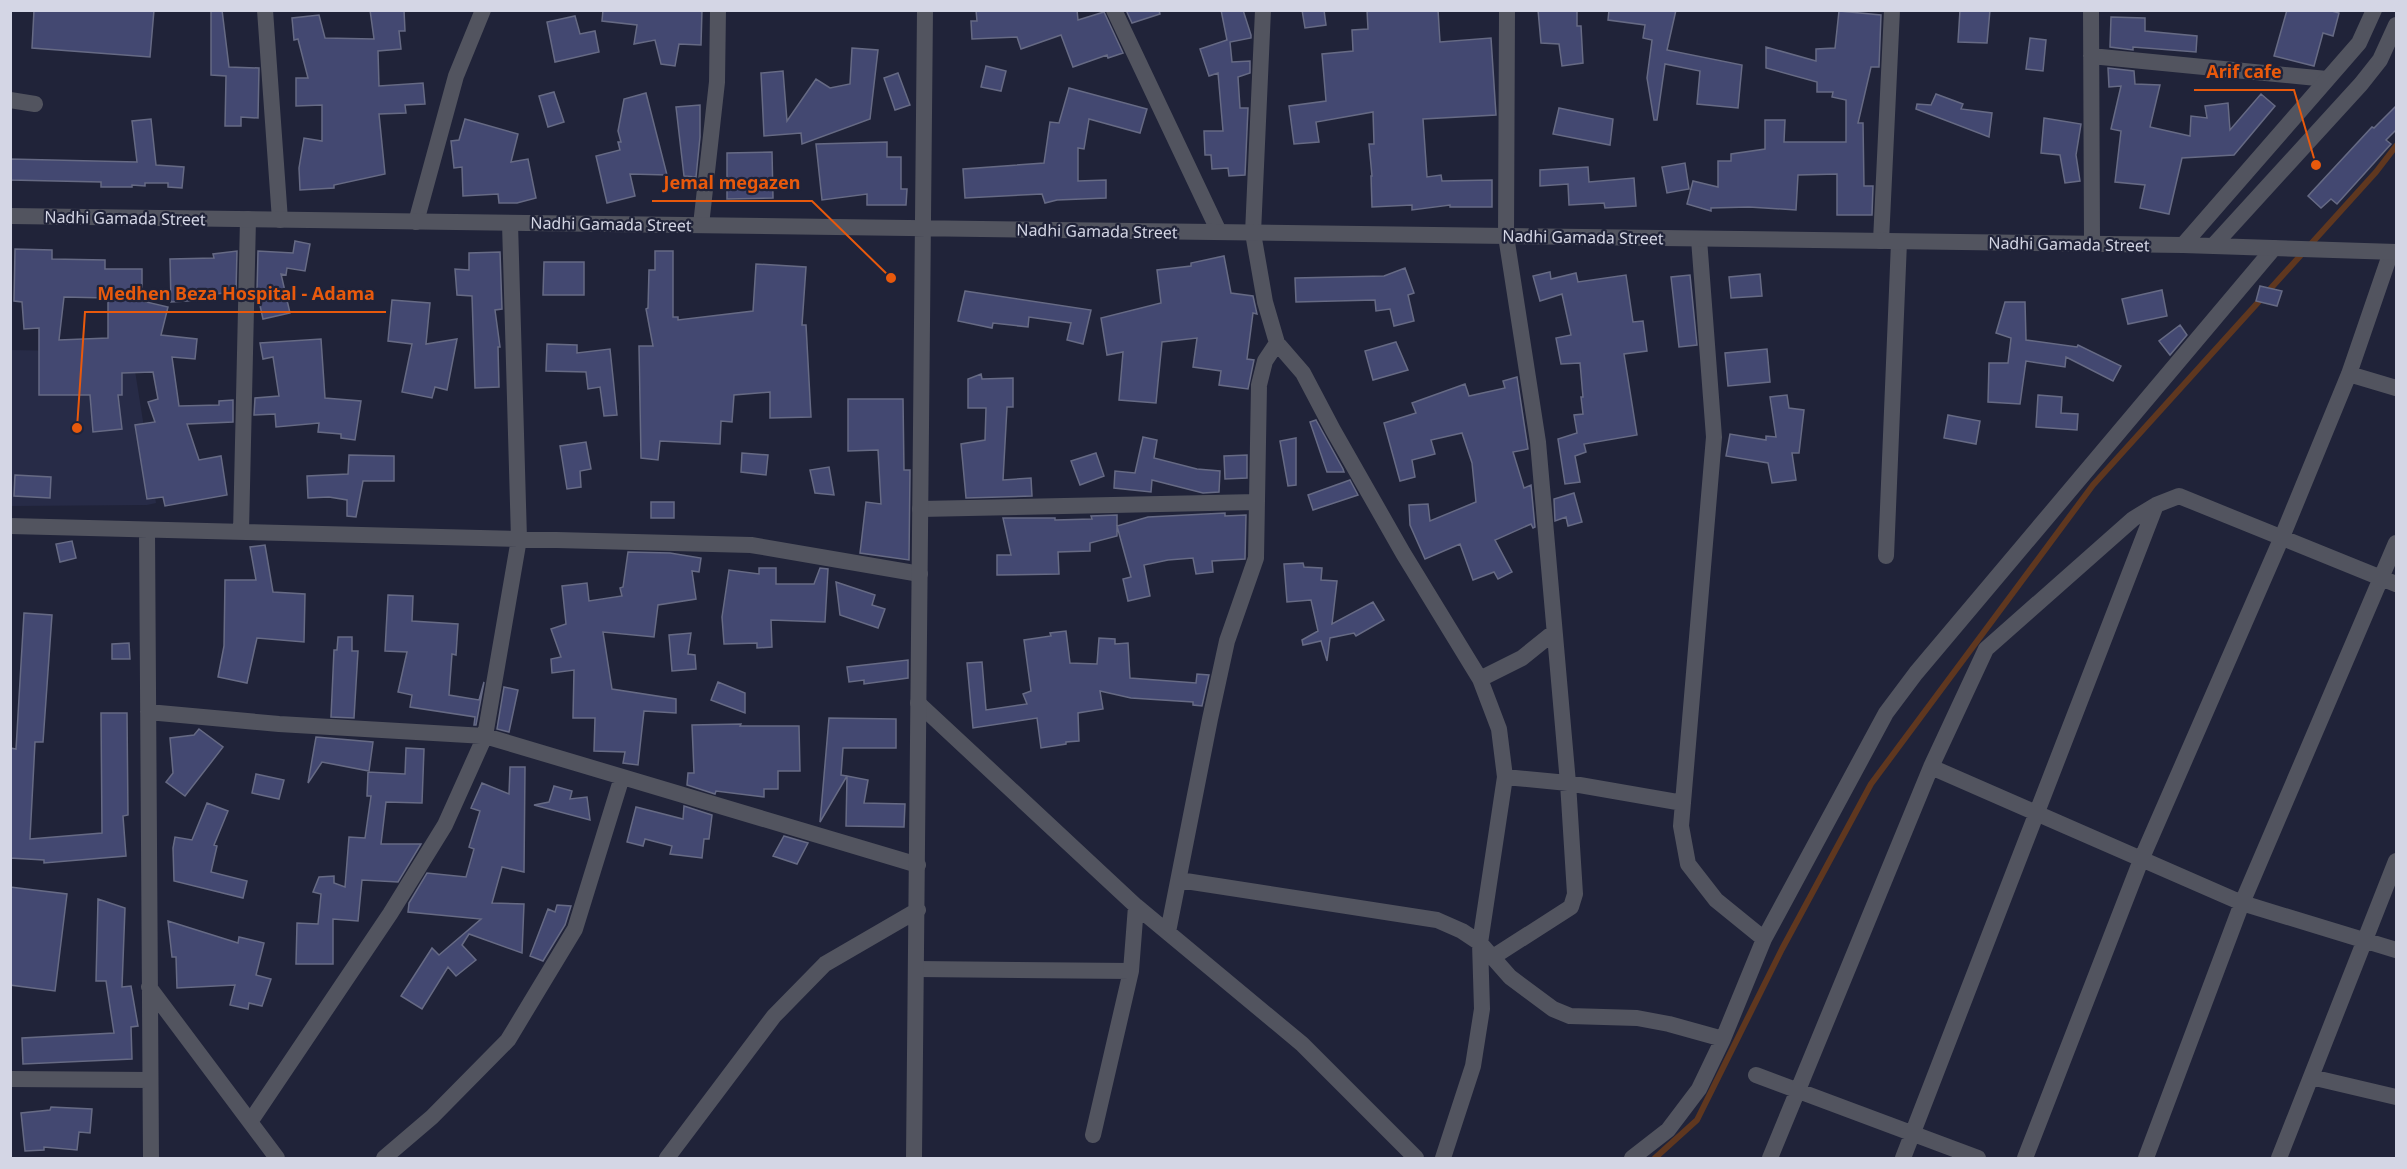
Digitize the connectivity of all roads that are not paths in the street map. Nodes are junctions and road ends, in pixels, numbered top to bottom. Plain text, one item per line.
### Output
1 (265, 10) edge
2 (483, 10) edge
3 (718, 10) edge
4 (925, 10) edge
5 (1114, 10) edge
6 (1263, 10) edge
7 (1507, 10) edge
8 (1892, 10) edge
9 (2091, 10) edge
10 (2374, 10) edge
11 (2397, 25) edge
12 (2091, 56) junction
13 (2327, 79) junction
14 (10, 100) edge
15 (35, 104) dead end
16 (10, 216) edge
17 (248, 219) junction
18 (280, 220) junction
19 (416, 222) junction
20 (510, 223) junction
21 (701, 225) junction
22 (923, 228) junction
23 (1219, 232) junction
24 (1253, 233) junction
25 (1506, 236) junction
26 (1699, 239) junction
27 (1881, 241) junction
28 (1899, 242) junction
29 (2092, 244) junction
30 (2183, 245) junction
31 (2213, 246) junction
32 (2282, 248) junction
33 (2394, 252) edge
34 (1277, 343) junction
35 (2349, 374) junction
36 (2397, 388) edge
37 (1257, 502) junction
38 (2156, 505) junction
39 (921, 509) junction
40 (10, 526) edge
41 (147, 530) junction
42 (241, 532) junction
43 (2282, 537) junction
44 (519, 539) junction
45 (2397, 543) edge
46 (1886, 556) dead end
47 (920, 574) junction
48 (2390, 581) edge
49 (1553, 633) junction
50 (1480, 679) junction
51 (918, 703) junction
52 (148, 712) junction
53 (485, 736) junction
54 (1931, 767) junction
55 (622, 777) junction
56 (1505, 777) junction
57 (1568, 783) junction
58 (1683, 803) junction
59 (2037, 813) junction
60 (2141, 860) junction
61 (2397, 861) edge
62 (918, 865) junction
63 (1179, 880) junction
64 (2242, 903) junction
65 (1136, 906) junction
66 (918, 910) junction
67 (1168, 932) junction
68 (1764, 939) junction
69 (2365, 941) junction
70 (1480, 943) junction
71 (2397, 950) edge
72 (1493, 957) junction
73 (917, 969) junction
74 (1131, 971) junction
75 (149, 987) junction
76 (1724, 1039) junction
77 (1756, 1075) dead end
78 (2311, 1077) junction
79 (10, 1079) edge
80 (150, 1080) junction
81 (1799, 1091) junction
82 (2397, 1097) edge
83 (250, 1122) junction
84 (1913, 1134) junction
85 (1093, 1135) dead end
86 (151, 1158) edge
87 (277, 1158) edge
88 (384, 1158) edge
89 (667, 1158) edge
90 (914, 1158) edge
91 (1416, 1158) edge
92 (1443, 1158) edge
93 (1632, 1158) edge
94 (1770, 1158) edge
95 (1903, 1158) edge
96 (1978, 1158) edge
97 (2025, 1158) edge
98 (2146, 1158) edge
99 (2279, 1158) edge

1 - 18 street
2 - 19 street
3 - 21 street
4 - 22 street
5 - 23 street
6 - 24 street
7 - 25 street
8 - 27 street
9 - 12 street
10 - 13 street
11 - 31 street
12 - 13 street
12 - 29 street
13 - 30 street
14 - 15 street
16 - 17 street, Nadhi Gamada Street
17 - 18 street, Nadhi Gamada Street
17 - 42 street
18 - 19 street, Nadhi Gamada Street
19 - 20 street, Nadhi Gamada Street
20 - 21 street, Nadhi Gamada Street
20 - 44 street
21 - 22 street, Nadhi Gamada Street
22 - 23 street, Nadhi Gamada Street
22 - 39 street
23 - 24 street, Nadhi Gamada Street
24 - 25 street, Nadhi Gamada Street
24 - 34 street
25 - 26 street, Nadhi Gamada Street
25 - 49 street
26 - 27 street, Nadhi Gamada Street
26 - 58 street
27 - 28 street, Nadhi Gamada Street
28 - 29 street, Nadhi Gamada Street
28 - 46 street
29 - 30 street, Nadhi Gamada Street
30 - 31 street, Nadhi Gamada Street
31 - 32 street, Nadhi Gamada Street
32 - 33 street, Nadhi Gamada Street
32 - 68 street
33 - 35 street
34 - 37 street
34 - 50 street
35 - 36 street
35 - 43 street
37 - 39 street
37 - 63 street
38 - 43 street
38 - 54 street
38 - 59 street
39 - 47 street
40 - 41 street
41 - 42 street
41 - 52 street
42 - 44 street
43 - 48 street
43 - 60 street
44 - 47 street
44 - 53 street
45 - 48 street
47 - 51 street
48 - 64 street
49 - 50 street
49 - 57 street
50 - 56 street
51 - 62 street
51 - 65 street
52 - 53 street
52 - 75 street
53 - 55 street
53 - 83 street
54 - 59 street
54 - 81 street
55 - 62 street
55 - 88 street
56 - 57 street
56 - 70 street
57 - 58 street
57 - 72 street
58 - 68 street
59 - 60 street
59 - 84 street
60 - 64 street
60 - 97 street
61 - 69 street
62 - 66 street
63 - 67 street
63 - 70 street
64 - 69 street
64 - 98 street
65 - 67 street
65 - 74 street
66 - 73 street
66 - 89 street
67 - 91 street
68 - 76 street
69 - 71 street
69 - 78 street
70 - 72 street
70 - 92 street
72 - 76 street
73 - 74 street
73 - 90 street
74 - 85 street
75 - 80 street
75 - 83 street
76 - 93 street
77 - 81 street
78 - 82 street
78 - 99 street
79 - 80 street
80 - 86 street
81 - 84 street
81 - 94 street
83 - 87 street
84 - 95 street
84 - 96 street

